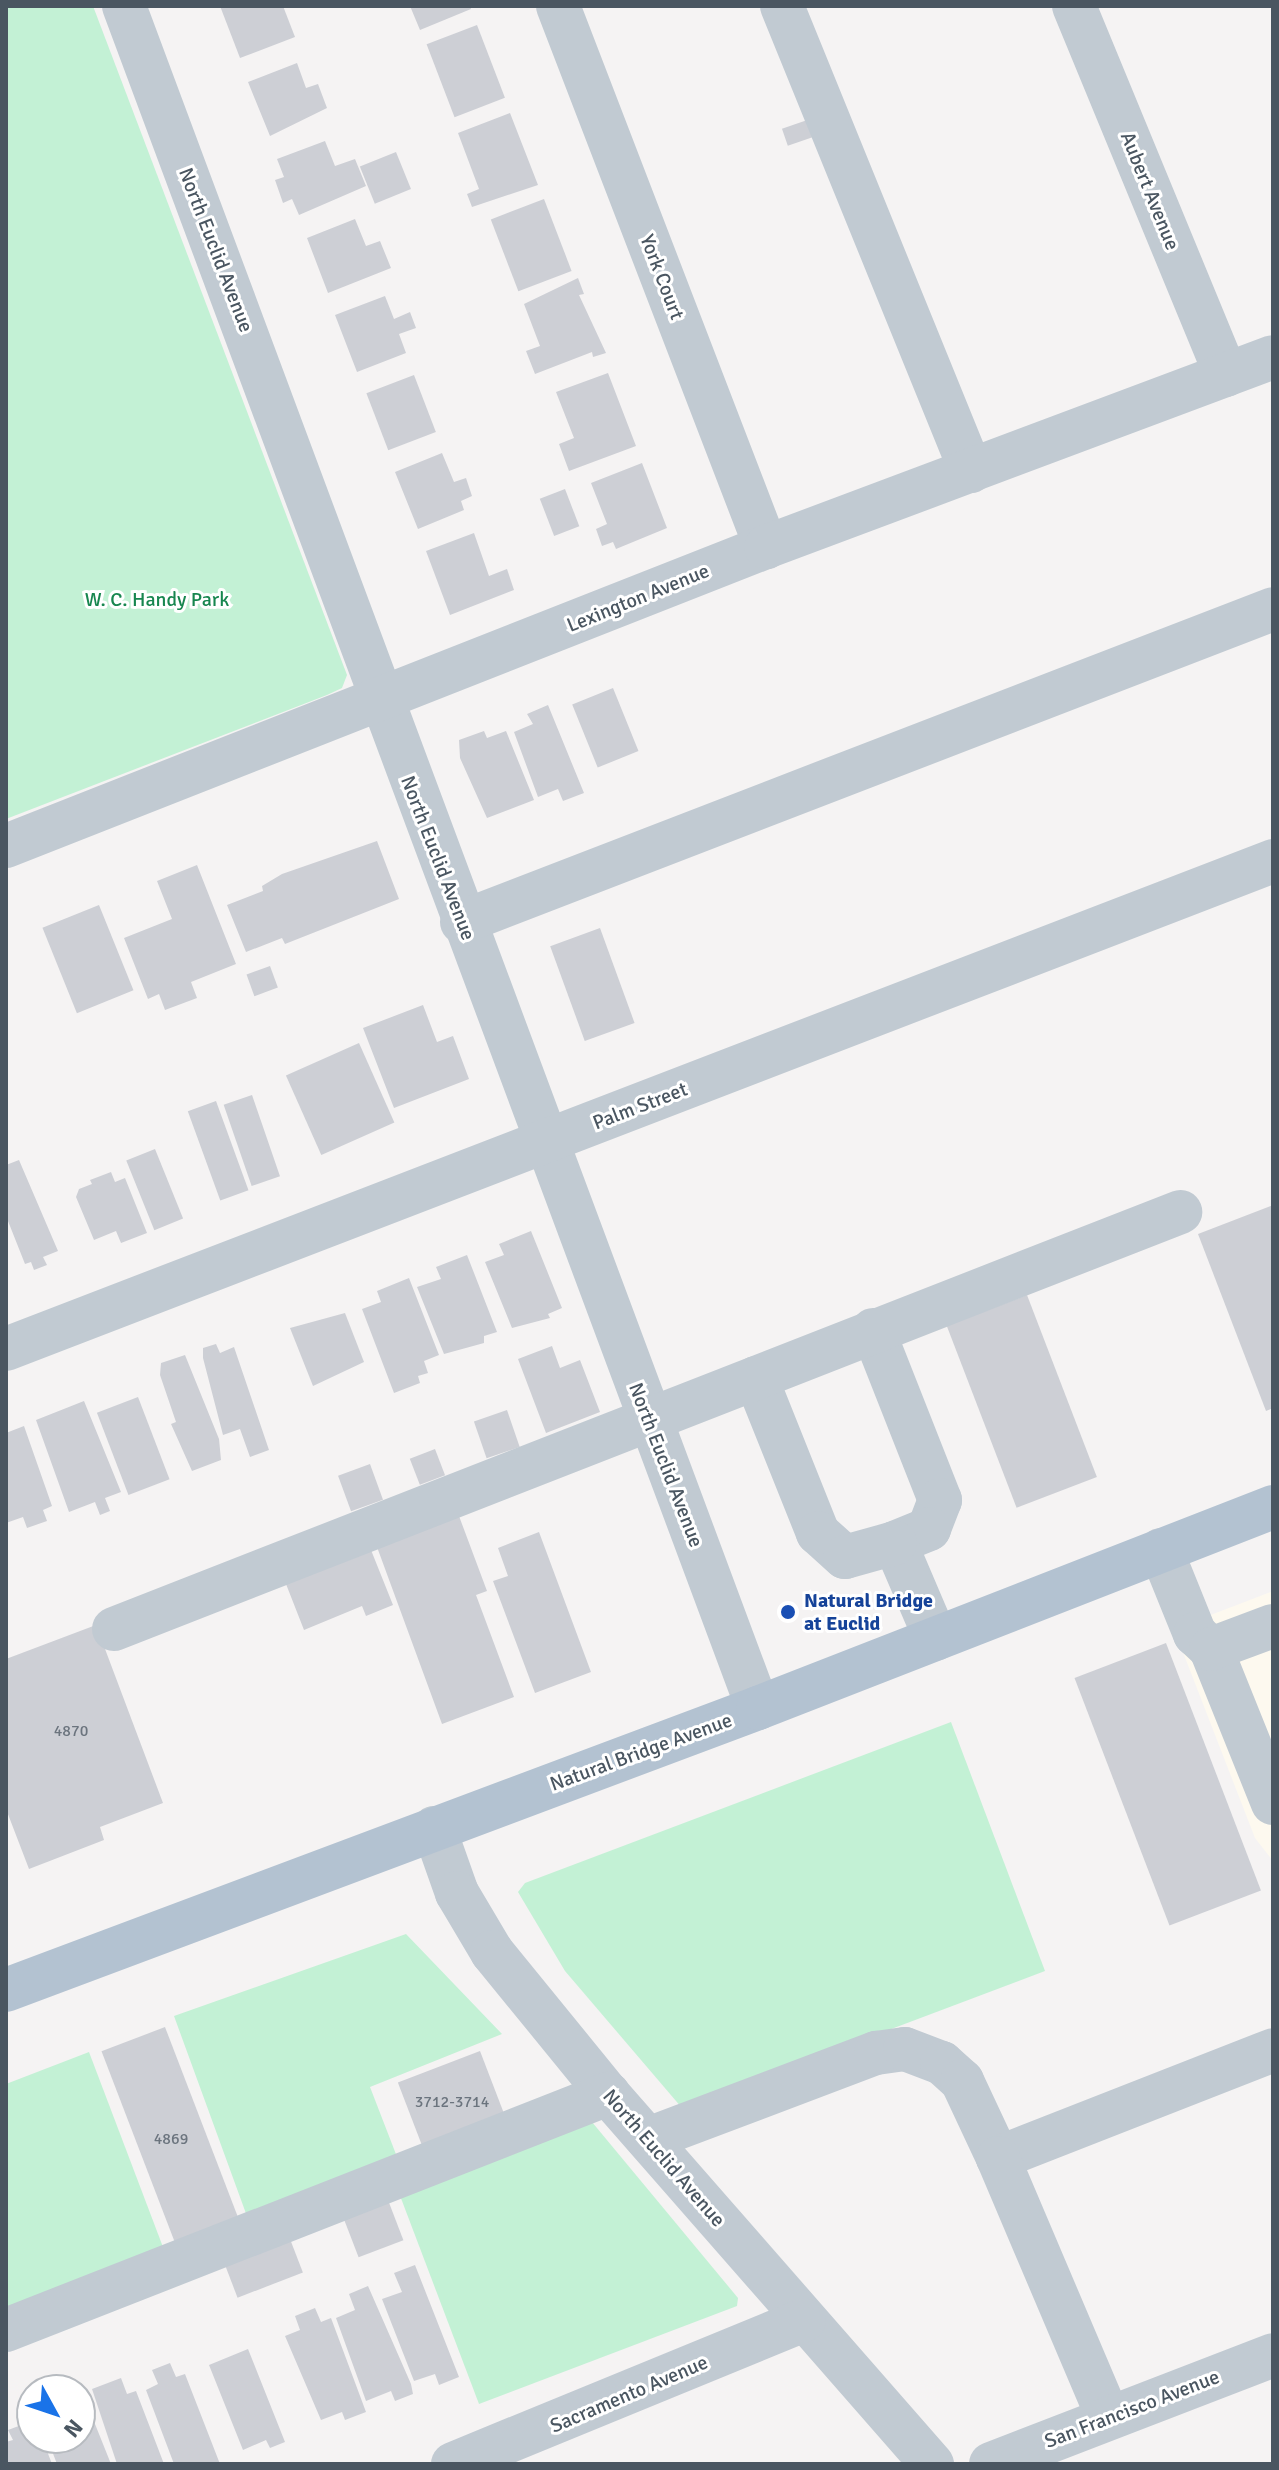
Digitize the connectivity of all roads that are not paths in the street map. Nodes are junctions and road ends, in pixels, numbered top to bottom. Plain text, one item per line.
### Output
1 (124, 6) edge
2 (558, 6) edge
3 (782, 6) edge
4 (1074, 6) edge
5 (1273, 357) edge
6 (1226, 375) junction
7 (971, 471) junction
8 (766, 547) junction
9 (1273, 609) edge
10 (383, 700) junction
11 (6, 846) edge
12 (1273, 861) edge
13 (462, 922) junction
14 (545, 1143) junction
15 (1180, 1212) dead end
16 (873, 1330) junction
17 (6, 1349) edge
18 (756, 1378) junction
19 (649, 1417) junction
20 (1273, 1507) edge
21 (895, 1543) junction
22 (1161, 1550) junction
23 (1273, 1626) edge
24 (114, 1629) dead end
25 (936, 1639) junction
26 (1211, 1649) junction
27 (758, 1708) junction
28 (1273, 1803) edge
29 (434, 1828) junction
30 (6, 1990) edge
31 (1273, 2050) edge
32 (608, 2094) junction
33 (648, 2139) junction
34 (998, 2158) junction
35 (804, 2320) junction
36 (6, 2330) edge
37 (1273, 2355) edge
38 (1108, 2417) junction
39 (453, 2464) edge
40 (932, 2464) edge
41 (991, 2464) edge

1 - 10 street, North Euclid Avenue
2 - 8 street, York Court
3 - 7 street
4 - 6 street, Aubert Avenue
5 - 6 street, Lexington Avenue
6 - 7 street, Lexington Avenue
7 - 8 street, Lexington Avenue
8 - 10 street, Lexington Avenue
9 - 13 street
10 - 11 street, Lexington Avenue
10 - 13 street, North Euclid Avenue
12 - 14 street, Palm Street
13 - 14 street, North Euclid Avenue
14 - 17 street, Palm Street
14 - 19 street, North Euclid Avenue
15 - 16 street
16 - 18 street
16 - 21 street
18 - 19 street
18 - 21 street
19 - 24 street
19 - 27 street, North Euclid Avenue
20 - 22 main road, Natural Bridge Avenue
21 - 25 street
22 - 25 main road, Natural Bridge Avenue
22 - 26 street
23 - 26 street
25 - 27 main road, Natural Bridge Avenue
26 - 28 street
27 - 29 main road, Natural Bridge Avenue
29 - 30 main road, Natural Bridge Avenue
29 - 32 street, North Euclid Avenue
31 - 34 street
32 - 33 street, North Euclid Avenue
32 - 36 street
33 - 34 street
33 - 35 street, North Euclid Avenue
34 - 38 street
35 - 39 street, Sacramento Avenue
35 - 40 street, North Euclid Avenue
37 - 38 street, San Francisco Avenue
38 - 41 street, San Francisco Avenue

